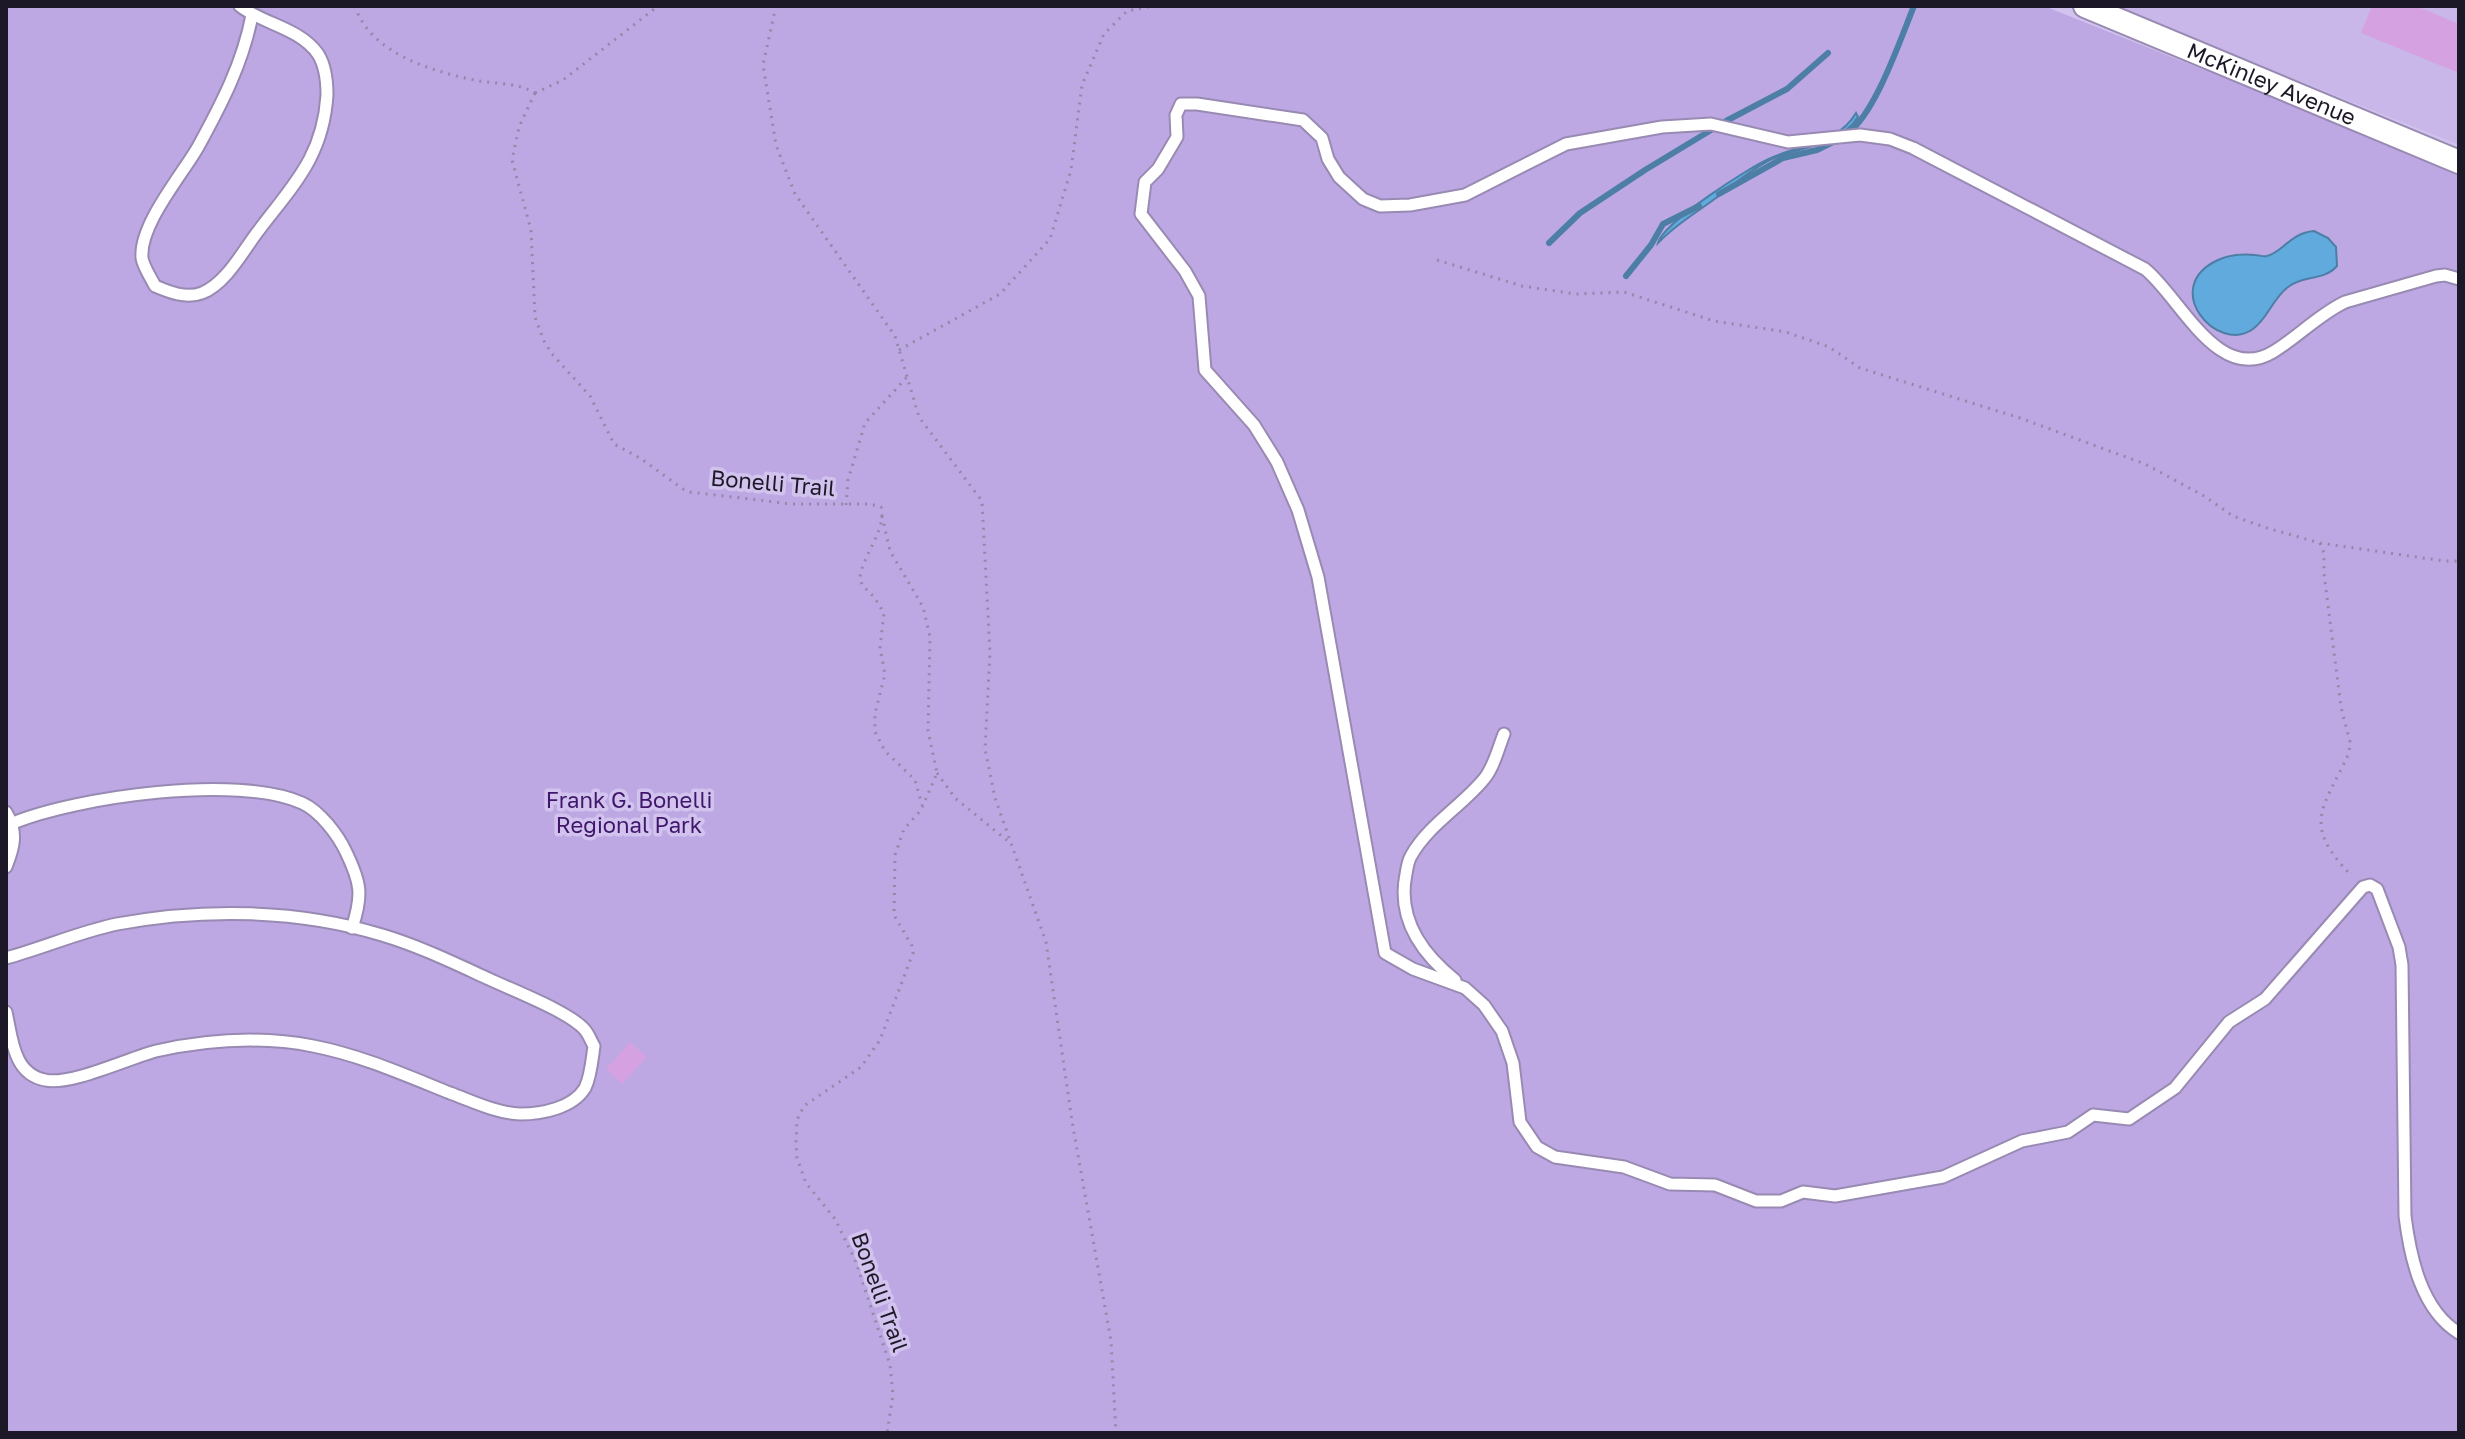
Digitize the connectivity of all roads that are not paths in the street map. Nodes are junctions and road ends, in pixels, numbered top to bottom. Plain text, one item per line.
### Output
1 (240, 6) edge
2 (2085, 6) edge
3 (252, 15) junction
4 (2459, 162) edge
5 (2459, 279) edge
6 (1504, 734) dead end
7 (6, 812) edge
8 (13, 823) junction
9 (6, 867) edge
10 (352, 928) junction
11 (6, 958) edge
12 (1465, 988) junction
13 (6, 1012) edge
14 (2459, 1333) edge

1 - 3 lane
2 - 4 street, McKinley Avenue
3 - 3 lane
5 - 12 lane
6 - 12 lane
7 - 8 lane
8 - 9 lane
8 - 10 lane
10 - 11 lane
10 - 13 lane
12 - 14 lane

